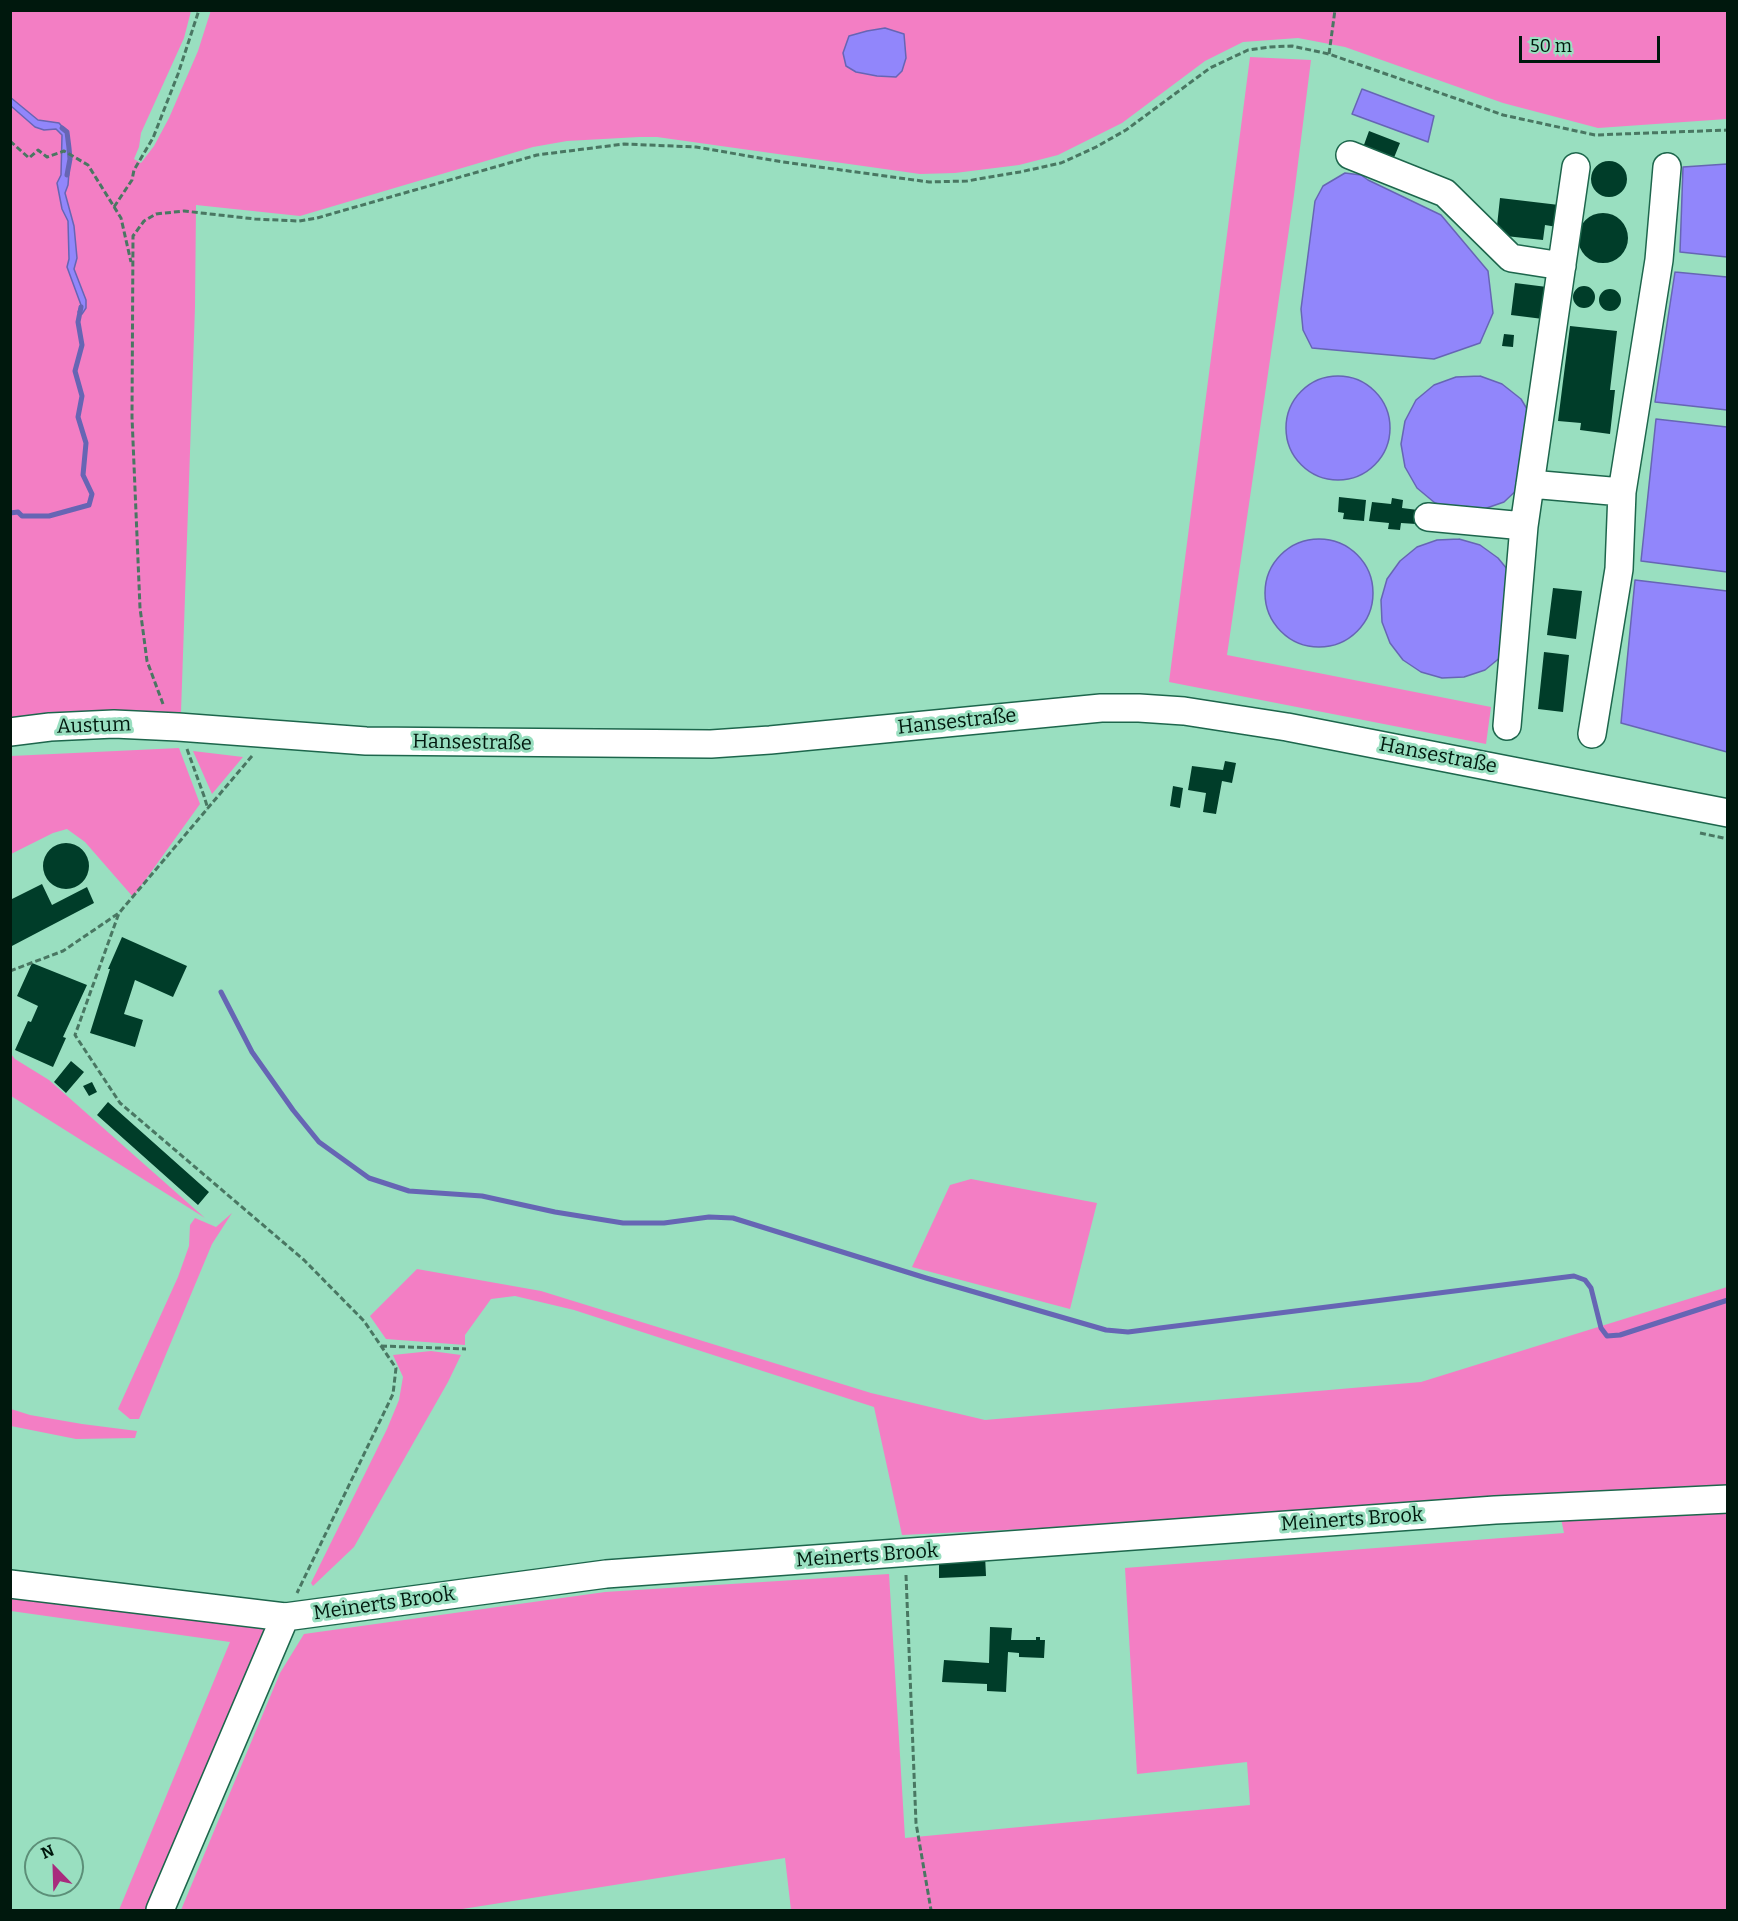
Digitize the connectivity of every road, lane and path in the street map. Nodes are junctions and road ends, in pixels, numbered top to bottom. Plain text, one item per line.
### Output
1 (199, 10) edge
2 (1335, 10) edge
3 (1329, 54) junction
4 (1728, 130) edge
5 (10, 141) edge
6 (1350, 155) dead end
7 (1576, 166) dead end
8 (1667, 167) dead end
9 (114, 207) junction
10 (1562, 266) junction
11 (132, 270) junction
12 (1530, 484) junction
13 (1622, 492) junction
14 (1428, 517) dead end
15 (1524, 526) junction
16 (1507, 726) dead end
17 (10, 732) edge
18 (1592, 734) dead end
19 (181, 735) junction
20 (257, 751) dead end
21 (207, 809) junction
22 (1728, 813) edge
23 (1700, 832) dead end
24 (1728, 839) edge
25 (119, 913) junction
26 (10, 971) edge
27 (381, 1346) junction
28 (466, 1349) dead end
29 (1728, 1499) edge
30 (905, 1553) junction
31 (10, 1584) edge
32 (285, 1617) junction
33 (160, 1911) edge
34 (931, 1911) edge

1 - 9 path
2 - 3 path
3 - 4 path
3 - 11 path
5 - 9 path
6 - 10 street
7 - 10 street
8 - 13 street
9 - 11 path
10 - 12 street
11 - 19 path
12 - 13 street
12 - 15 street
13 - 18 street
14 - 15 street
15 - 16 street
17 - 19 street, Austum
19 - 21 path
19 - 22 street, Hansestraße
20 - 21 path
21 - 25 path
23 - 24 path
25 - 26 path
25 - 27 path
27 - 28 path
27 - 32 path
29 - 30 street, Meinerts Brook
30 - 32 street, Meinerts Brook
30 - 34 path
31 - 32 street, Meinerts Brook
32 - 33 street

